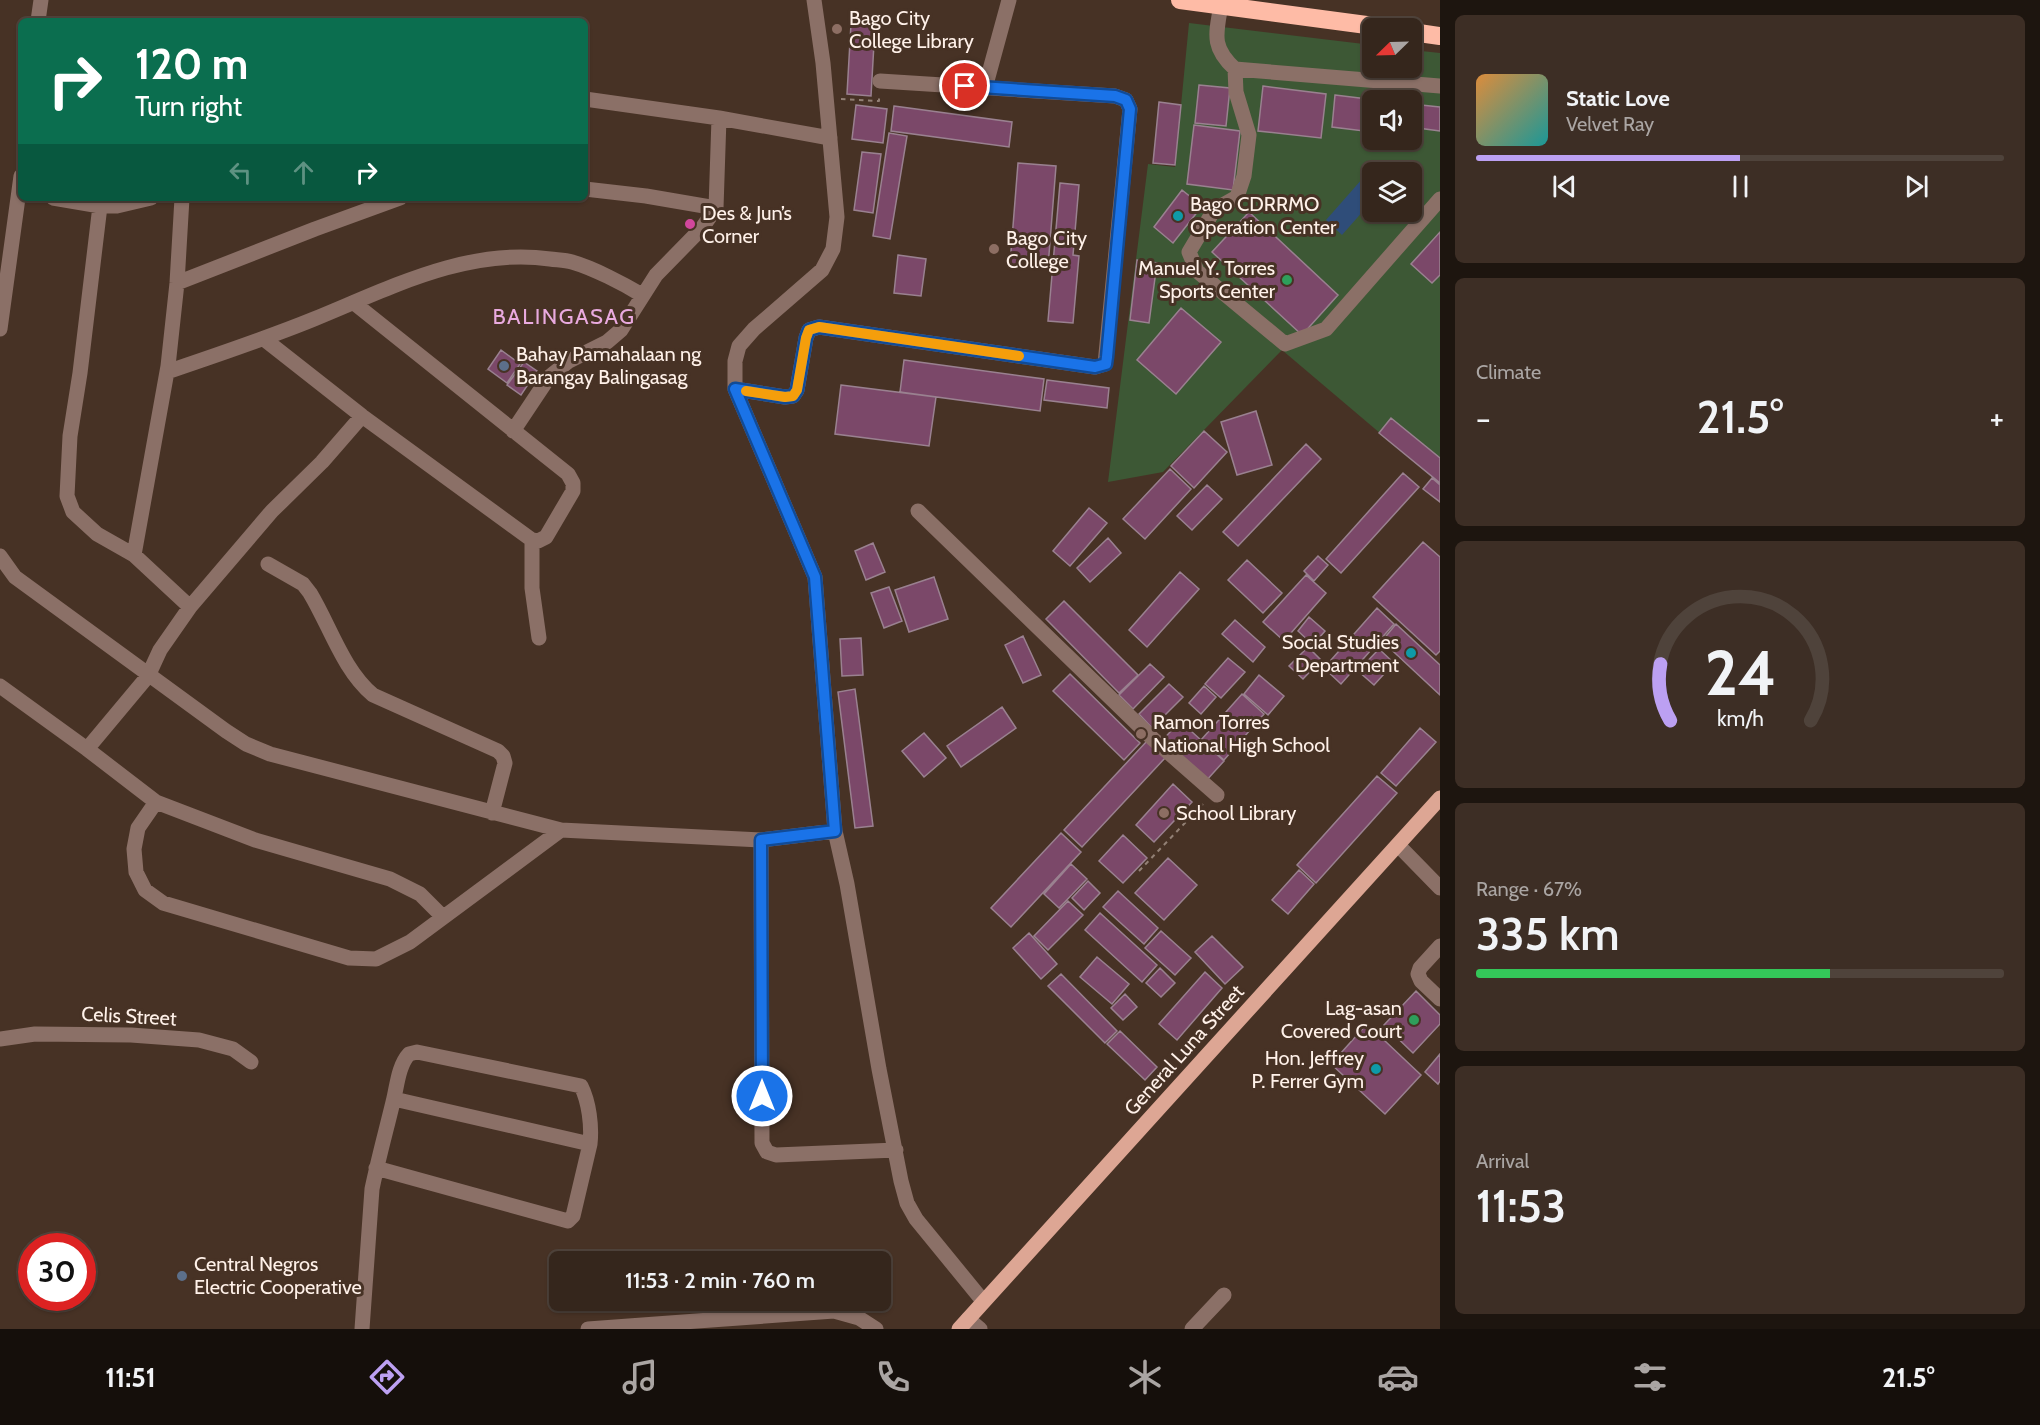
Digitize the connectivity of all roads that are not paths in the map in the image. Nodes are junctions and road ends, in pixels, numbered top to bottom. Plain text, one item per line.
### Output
1 (40, 0) edge
2 (814, 0) edge
3 (1009, 0) edge
4 (1180, 0) edge
5 (1221, 5) junction
6 (38, 18) edge
7 (1362, 24) edge
8 (1422, 33) edge
9 (1440, 36) edge
10 (1235, 69) junction
11 (880, 81) road end
12 (1440, 86) edge
13 (985, 88) junction
14 (588, 99) edge
15 (719, 118) junction
16 (830, 138) junction
17 (588, 189) edge
18 (1440, 199) edge
19 (19, 201) edge
20 (70, 201) edge
21 (138, 201) edge
22 (182, 201) edge
23 (392, 201) edge
24 (99, 206) junction
25 (716, 208) junction
26 (177, 283) junction
27 (642, 295) junction
28 (354, 303) junction
29 (0, 329) edge
30 (264, 339) junction
31 (167, 372) junction
32 (735, 389) junction
33 (362, 416) junction
34 (513, 431) junction
35 (918, 511) dead end
36 (532, 540) junction
37 (134, 555) junction
38 (0, 556) edge
39 (268, 564) dead end
40 (190, 607) junction
41 (539, 638) dead end
42 (148, 676) junction
43 (0, 686) edge
44 (87, 749) junction
45 (1215, 794) road end
46 (1440, 798) edge
47 (156, 802) junction
48 (492, 813) junction
49 (561, 830) junction
50 (835, 831) junction
51 (761, 840) junction
52 (1398, 845) junction
53 (1440, 888) edge
54 (443, 917) junction
55 (1440, 946) edge
56 (1440, 999) edge
57 (0, 1039) edge
58 (251, 1062) dead end
59 (394, 1100) junction
60 (590, 1144) junction
61 (896, 1150) junction
62 (376, 1168) junction
63 (1224, 1295) dead end
64 (983, 1301) junction
65 (969, 1326) edge
66 (362, 1329) edge
67 (588, 1329) edge
68 (876, 1329) edge
69 (1192, 1329) edge

1 - 6 street
2 - 16 street
3 - 13 street
4 - 5 highway
5 - 7 highway
5 - 10 street
8 - 9 highway
10 - 12 street
10 - 18 street
11 - 13 street
13 - 32 street
14 - 15 street
15 - 16 street
15 - 25 street
16 - 32 street
17 - 25 street
19 - 29 street
20 - 24 street
21 - 24 street
22 - 26 street
23 - 26 street
24 - 37 street
25 - 27 street
26 - 31 street
27 - 28 street
27 - 34 street
28 - 30 street
28 - 34 street
30 - 31 street
30 - 33 street
31 - 37 street
32 - 50 street
33 - 36 street
33 - 40 street
34 - 36 street
35 - 45 street
36 - 41 street
37 - 40 street
38 - 42 street
39 - 48 street
40 - 42 street
42 - 44 street
42 - 48 street
43 - 44 street
44 - 47 street
46 - 52 main road, General Luna Street
47 - 54 street
47 - 54 street
48 - 49 street
49 - 51 street
49 - 54 street
50 - 51 street
50 - 61 street
51 - 61 street
52 - 53 street
52 - 64 main road, General Luna Street
55 - 56 street
57 - 58 street, Celis Street
59 - 60 street
59 - 60 street
59 - 62 street
60 - 62 street
61 - 64 street
62 - 66 street
63 - 69 street
64 - 65 main road, General Luna Street
67 - 68 street

